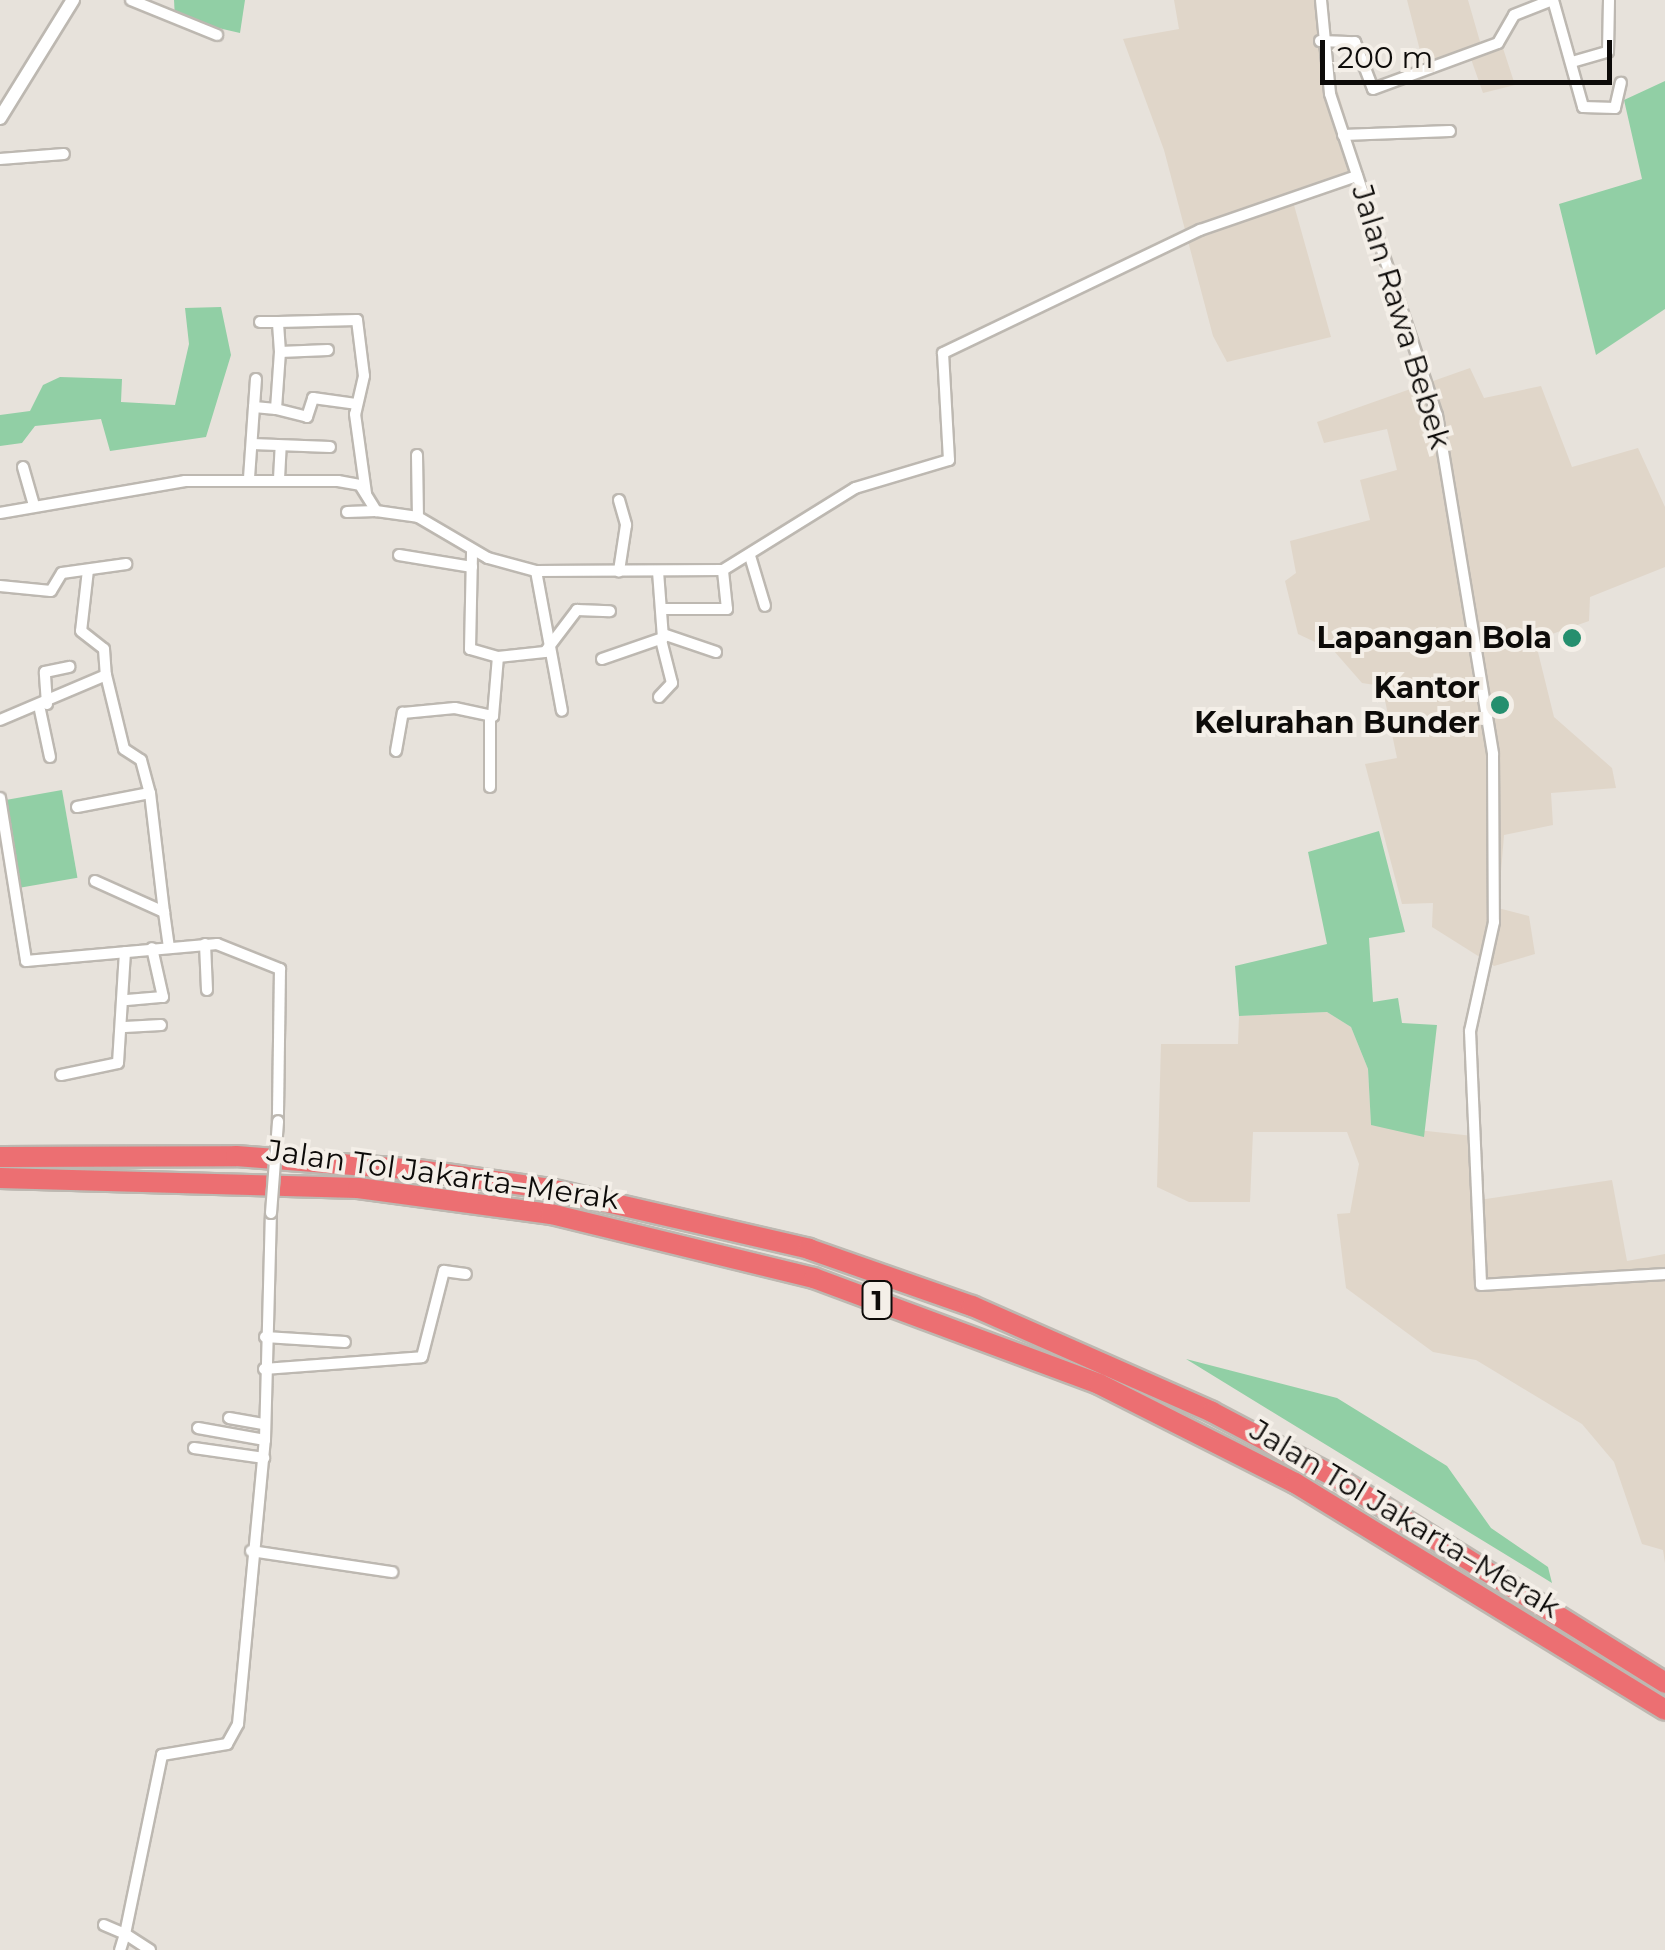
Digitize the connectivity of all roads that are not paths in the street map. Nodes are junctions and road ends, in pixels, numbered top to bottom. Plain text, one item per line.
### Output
1 (73, 0) edge
2 (131, 0) edge
3 (1321, 0) edge
4 (1552, 0) edge
5 (1610, 0) edge
6 (216, 35) dead end
7 (1320, 41) junction
8 (1572, 62) junction
9 (1621, 83) dead end
10 (0, 118) edge
11 (1450, 131) dead end
12 (1343, 135) junction
13 (64, 154) dead end
14 (0, 159) edge
15 (1357, 176) junction
16 (260, 322) dead end
17 (278, 322) junction
18 (328, 350) dead end
19 (280, 352) junction
20 (256, 380) dead end
21 (356, 404) junction
22 (254, 407) junction
23 (276, 409) junction
24 (252, 444) junction
25 (281, 446) junction
26 (330, 447) dead end
27 (417, 455) dead end
28 (23, 468) dead end
29 (249, 478) junction
30 (280, 479) junction
31 (366, 493) junction
32 (618, 500) dead end
33 (34, 504) junction
34 (376, 510) junction
35 (0, 512) edge
36 (347, 512) dead end
37 (418, 517) junction
38 (472, 550) junction
39 (398, 555) dead end
40 (750, 556) junction
41 (126, 564) dead end
42 (472, 567) junction
43 (88, 570) junction
44 (722, 570) junction
45 (536, 571) junction
46 (620, 571) junction
47 (658, 571) junction
48 (0, 586) edge
49 (765, 606) dead end
50 (664, 609) junction
51 (610, 611) dead end
52 (662, 637) junction
53 (546, 652) junction
54 (716, 652) dead end
55 (498, 657) junction
56 (602, 659) dead end
57 (69, 666) dead end
58 (106, 675) junction
59 (659, 697) dead end
60 (44, 707) junction
61 (562, 710) dead end
62 (0, 720) edge
63 (490, 720) junction
64 (396, 751) dead end
65 (50, 757) dead end
66 (490, 787) dead end
67 (150, 793) junction
68 (0, 798) edge
69 (78, 806) dead end
70 (95, 882) dead end
71 (164, 912) junction
72 (204, 944) junction
73 (169, 946) junction
74 (152, 948) junction
75 (125, 952) junction
76 (207, 990) dead end
77 (127, 1000) junction
78 (161, 1026) dead end
79 (125, 1028) junction
80 (61, 1075) dead end
81 (0, 1157) edge
82 (0, 1178) edge
83 (466, 1274) dead end
84 (1665, 1274) edge
85 (265, 1337) junction
86 (345, 1342) dead end
87 (264, 1370) junction
88 (230, 1418) dead end
89 (264, 1424) junction
90 (198, 1428) dead end
91 (265, 1440) junction
92 (194, 1448) dead end
93 (264, 1458) junction
94 (251, 1550) junction
95 (392, 1572) dead end
96 (1665, 1683) edge
97 (1665, 1710) edge
98 (104, 1925) dead end
99 (125, 1934) junction
100 (120, 1950) edge
101 (150, 1950) edge

1 - 10 street
2 - 6 street
3 - 7 street, Jalan Rawa Bebek
4 - 7 street
4 - 8 street
5 - 8 street
7 - 12 street, Jalan Rawa Bebek
8 - 9 street
11 - 12 street
12 - 15 street, Jalan Rawa Bebek
13 - 14 street
15 - 40 street
15 - 84 street, Jalan Rawa Bebek
16 - 17 street
17 - 19 street
17 - 21 street
18 - 19 street
19 - 23 street
20 - 22 street
21 - 23 street
21 - 31 street
22 - 23 street
22 - 24 street
24 - 25 street
24 - 29 street
25 - 26 street
25 - 30 street
27 - 37 street
28 - 33 street
29 - 30 street
29 - 33 street
30 - 31 street
31 - 34 street
32 - 46 street
33 - 35 street
34 - 36 street
34 - 37 street
37 - 38 street
38 - 42 street
38 - 45 street
39 - 42 street
40 - 44 street
40 - 49 street
41 - 43 street
42 - 55 street
43 - 48 street
43 - 58 street
44 - 47 street
44 - 50 street
45 - 46 street
45 - 53 street
46 - 47 street
47 - 50 street
50 - 52 street
51 - 53 street
52 - 54 street
52 - 56 street
52 - 59 street
53 - 55 street
53 - 61 street
55 - 63 street
57 - 60 street
58 - 60 street
58 - 67 street
60 - 62 street
60 - 65 street
63 - 64 street
63 - 66 street
67 - 69 street
67 - 71 street
68 - 75 street
70 - 71 street
71 - 73 street
72 - 73 street
72 - 76 street
72 - 85 street, bridge
73 - 74 street
74 - 75 street
74 - 77 street
75 - 77 street
77 - 79 street
78 - 79 street
79 - 80 street
81 - 96 highway, Jalan Tol Jakarta–Merak / 1
82 - 97 highway, Jalan Tol Jakarta–Merak / 1
83 - 87 street
85 - 86 street
85 - 87 street
87 - 89 street
88 - 89 street
89 - 91 street
90 - 91 street
91 - 93 street
92 - 93 street
93 - 94 street
94 - 95 street
94 - 99 street
98 - 99 street
99 - 100 street
99 - 101 street

